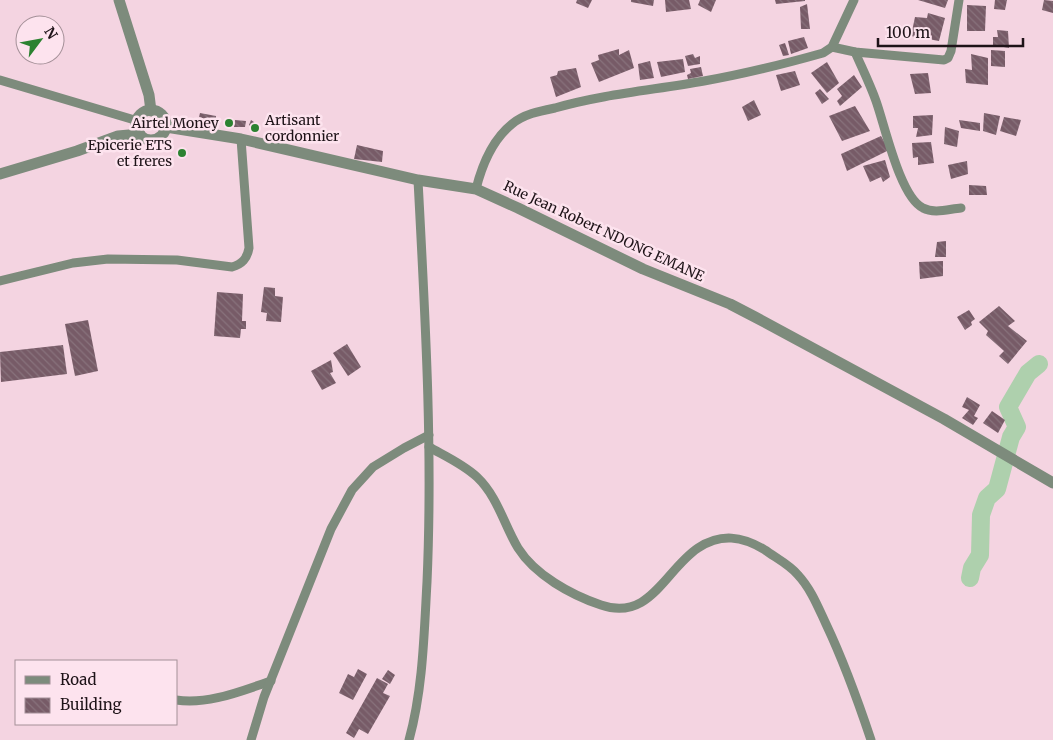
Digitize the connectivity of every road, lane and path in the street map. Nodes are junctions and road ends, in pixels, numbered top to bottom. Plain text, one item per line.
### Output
1 (119, 0) edge
2 (854, 0) edge
3 (959, 0) edge
4 (832, 47) junction
5 (855, 52) junction
6 (0, 80) edge
7 (151, 111) junction
8 (138, 121) junction
9 (166, 127) junction
10 (140, 134) junction
11 (241, 139) junction
12 (0, 174) edge
13 (418, 180) junction
14 (476, 189) junction
15 (961, 208) dead end
16 (0, 282) edge
17 (429, 435) junction
18 (429, 446) junction
19 (1053, 483) edge
20 (271, 681) junction
21 (178, 700) edge
22 (251, 740) edge
23 (410, 740) edge
24 (871, 740) edge

1 - 7 street
2 - 4 street
3 - 5 street
4 - 5 street
4 - 14 street
5 - 15 street
6 - 8 street
7 - 8 street
7 - 9 street
8 - 10 street
9 - 10 street
9 - 11 street, Rue Jean Robert NDONG EMANE
10 - 12 street
11 - 13 street, Rue Jean Robert NDONG EMANE
11 - 16 street
13 - 14 street, Rue Jean Robert NDONG EMANE
13 - 17 street
14 - 19 street, Rue Jean Robert NDONG EMANE
17 - 18 street
17 - 20 street
18 - 23 street
18 - 24 street
20 - 21 street
20 - 22 street

